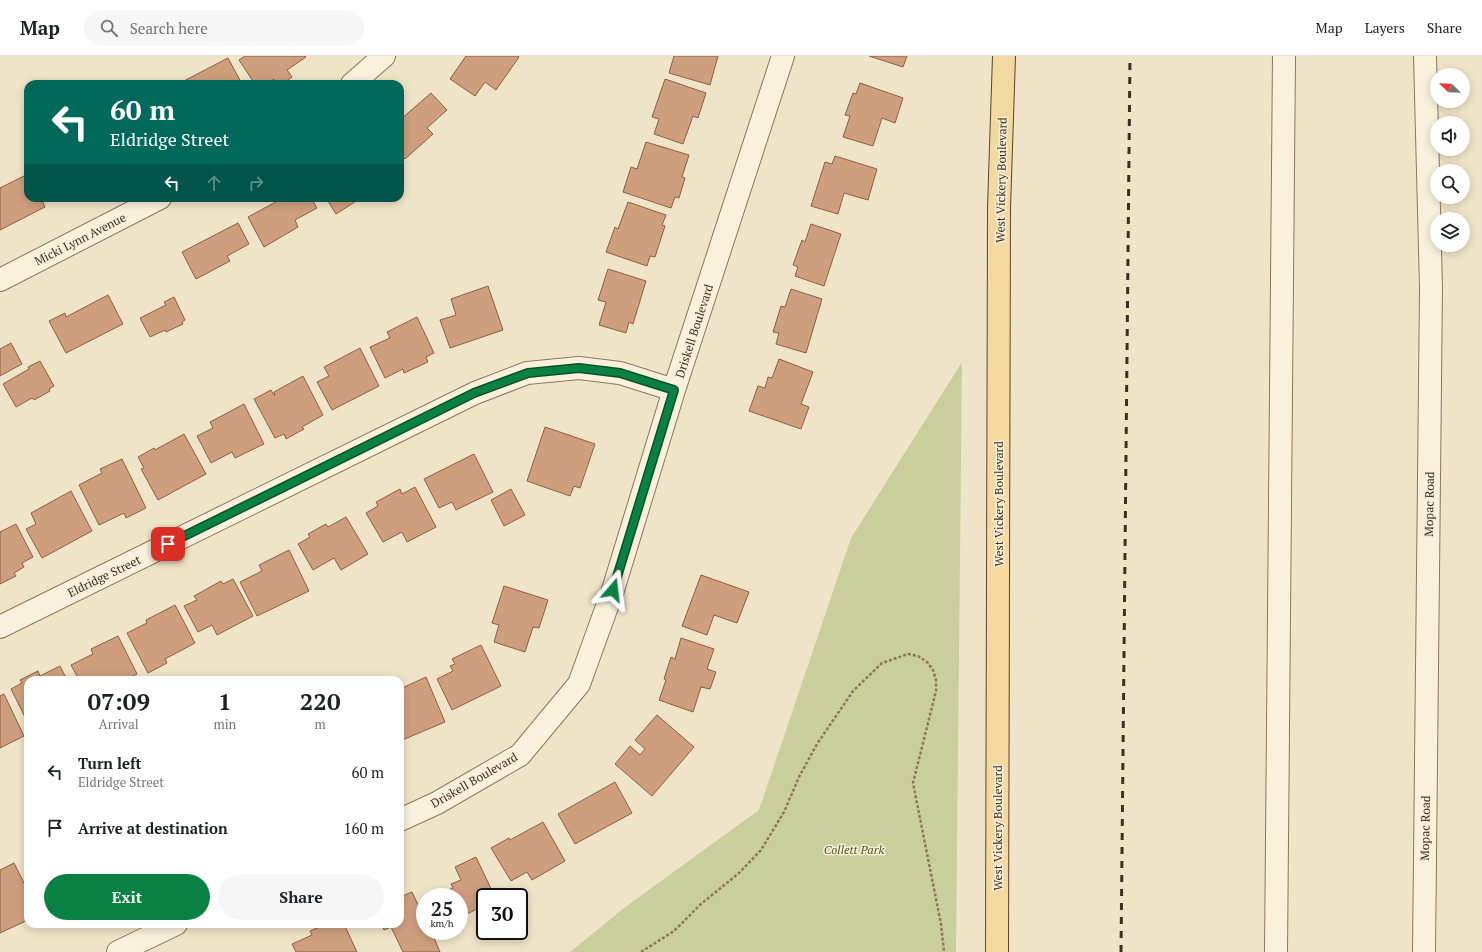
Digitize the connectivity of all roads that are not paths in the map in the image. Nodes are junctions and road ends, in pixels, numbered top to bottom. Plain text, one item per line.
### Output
1 (384, 56) edge
2 (783, 56) edge
3 (1004, 56) edge
4 (1284, 56) edge
5 (1425, 56) edge
6 (357, 80) edge
7 (152, 202) edge
8 (0, 280) edge
9 (674, 390) junction
10 (0, 627) edge
11 (404, 818) edge
12 (168, 928) edge
13 (118, 952) edge
14 (997, 952) edge
15 (1276, 952) edge
16 (1424, 952) edge

1 - 6 street
2 - 9 street, Driskell Boulevard
3 - 14 main road, West Vickery Boulevard
4 - 15 street
5 - 16 street, Mopac Road
7 - 8 street, Micki Lynn Avenue
9 - 10 street, Eldridge Street
9 - 11 street, Driskell Boulevard
12 - 13 street

